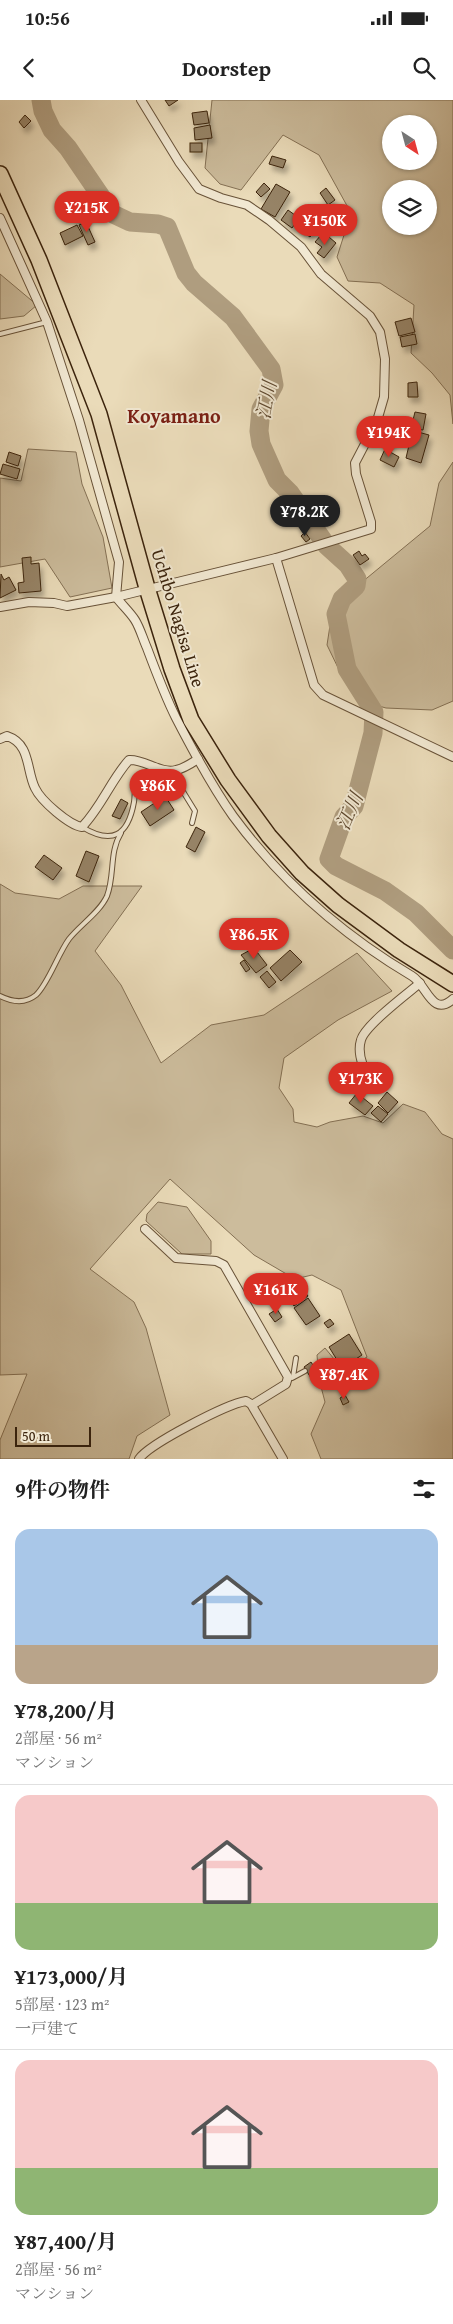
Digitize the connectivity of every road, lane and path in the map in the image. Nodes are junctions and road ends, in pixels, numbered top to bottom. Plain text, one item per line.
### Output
1 (141, 100) edge
2 (0, 174) edge
3 (0, 218) edge
4 (47, 322) junction
5 (0, 334) edge
6 (276, 558) junction
7 (147, 588) junction
8 (116, 597) junction
9 (0, 607) edge
10 (0, 739) edge
11 (453, 757) edge
12 (198, 759) junction
13 (157, 767) junction
14 (176, 770) junction
15 (192, 823) dead end
16 (82, 827) junction
17 (121, 833) junction
18 (420, 983) junction
19 (453, 984) edge
20 (0, 996) edge
21 (453, 999) edge
22 (374, 1088) dead end
23 (144, 1229) dead end
24 (296, 1358) dead end
25 (306, 1371) dead end
26 (291, 1378) junction
27 (252, 1405) junction
28 (138, 1459) edge
29 (283, 1459) edge

1 - 6 street
2 - 7 highway, Uchibo Nagisa Line
3 - 4 street
4 - 5 lane
4 - 8 street
6 - 7 street
6 - 11 street
7 - 8 street
7 - 19 highway, Uchibo Nagisa Line
8 - 9 street
8 - 12 street
10 - 16 street
12 - 14 street
12 - 18 street
13 - 14 street
13 - 16 street
13 - 17 lane
14 - 15 lane
16 - 17 lane
17 - 20 lane
18 - 21 street
18 - 22 street
23 - 26 street
24 - 26 lane
25 - 26 lane
26 - 27 street
27 - 28 street
27 - 29 street

